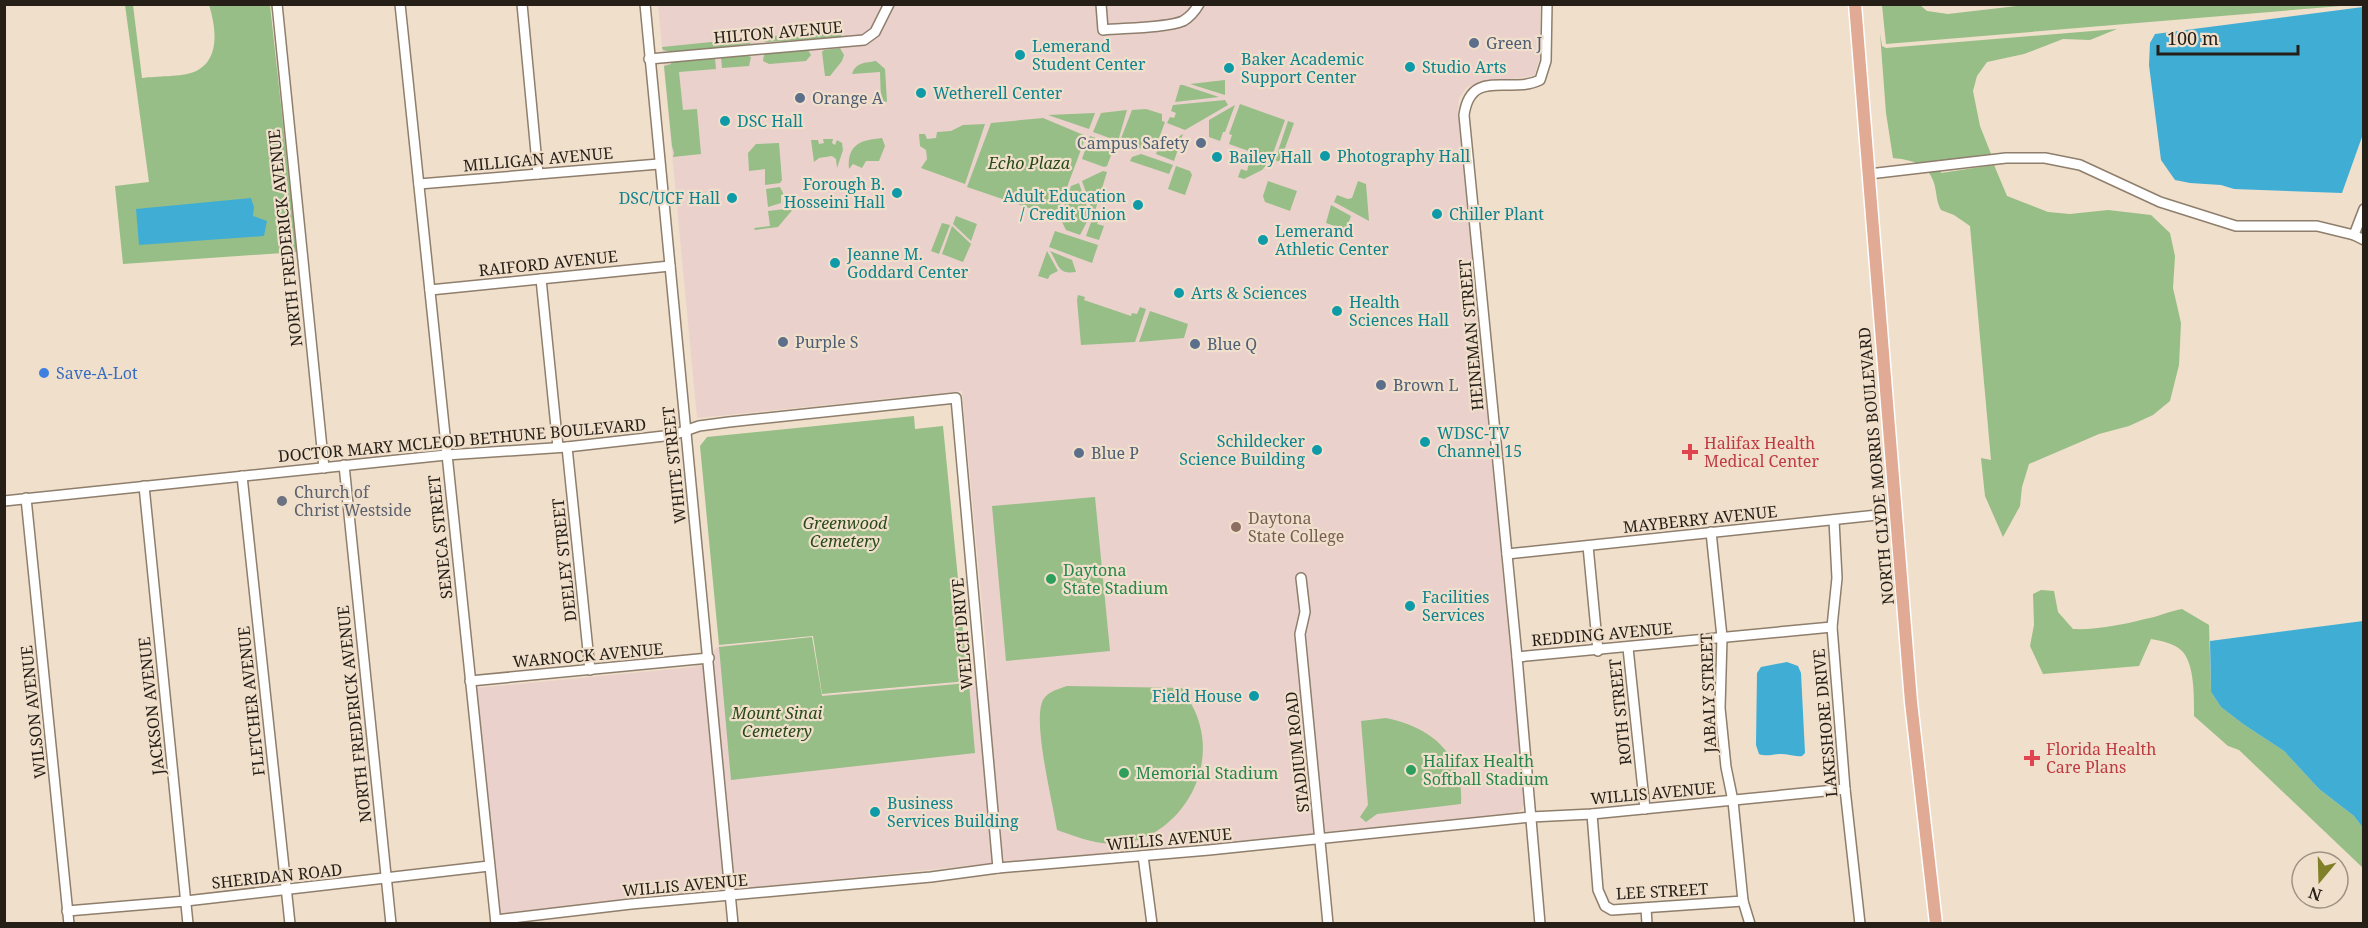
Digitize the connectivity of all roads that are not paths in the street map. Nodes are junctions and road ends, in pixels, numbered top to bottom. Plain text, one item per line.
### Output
1 (277, 4) edge
2 (400, 4) edge
3 (522, 4) edge
4 (645, 4) edge
5 (889, 4) edge
6 (1101, 4) edge
7 (1199, 4) edge
8 (1547, 4) edge
9 (1855, 4) edge
10 (649, 59) junction
11 (659, 164) junction
12 (538, 174) junction
13 (1869, 174) junction
14 (419, 184) junction
15 (2364, 210) edge
16 (2354, 236) junction
17 (2364, 240) edge
18 (670, 266) junction
19 (541, 279) junction
20 (430, 290) junction
21 (956, 398) joint
22 (686, 432) junction
23 (563, 447) junction
24 (446, 455) junction
25 (344, 465) junction
26 (324, 468) junction
27 (242, 476) junction
28 (144, 486) junction
29 (26, 498) junction
30 (4, 501) edge
31 (1896, 513) junction
32 (1834, 520) junction
33 (1711, 532) junction
34 (1588, 546) junction
35 (1507, 554) junction
36 (1301, 578) dead end
37 (1832, 627) junction
38 (1722, 637) junction
39 (1628, 648) junction
40 (1598, 651) junction
41 (1517, 657) junction
42 (709, 658) junction
43 (590, 670) junction
44 (470, 681) junction
45 (1845, 789) junction
46 (1733, 801) junction
47 (1645, 809) junction
48 (1592, 814) junction
49 (1531, 817) junction
50 (1321, 840) junction
51 (1143, 856) junction
52 (489, 866) junction
53 (998, 868) junction
54 (386, 879) junction
55 (286, 890) junction
56 (731, 896) junction
57 (186, 901) junction
58 (1743, 901) junction
59 (1646, 908) junction
60 (68, 911) junction
61 (496, 922) edge
62 (69, 924) edge
63 (188, 924) edge
64 (290, 924) edge
65 (390, 924) edge
66 (733, 924) edge
67 (1152, 924) edge
68 (1328, 924) edge
69 (1540, 924) edge
70 (1647, 924) edge
71 (1750, 924) edge
72 (1860, 924) edge
73 (1936, 924) edge

1 - 26 street, NORTH FREDERICK AVENUE
2 - 14 street, SENECA STREET
3 - 12 street
4 - 10 street, WHITE STREET
5 - 10 street, HILTON AVENUE
6 - 7 street
8 - 35 street, HEINEMAN STREET
9 - 13 main road, NORTH CLYDE MORRIS BOULEVARD
10 - 11 street, WHITE STREET
11 - 12 street, MILLIGAN AVENUE
11 - 18 street, WHITE STREET
12 - 14 street, MILLIGAN AVENUE
13 - 16 street
13 - 31 main road, NORTH CLYDE MORRIS BOULEVARD
14 - 20 street, SENECA STREET
15 - 16 street
16 - 17 street
18 - 19 street, RAIFORD AVENUE
18 - 22 street, WHITE STREET
19 - 20 street, RAIFORD AVENUE
19 - 23 street, DEELEY STREET
20 - 24 street, SENECA STREET
21 - 22 street, DOCTOR MARY MCLEOD BETHUNE BOULEVARD
21 - 53 street, WELCH DRIVE
22 - 23 street, DOCTOR MARY MCLEOD BETHUNE BOULEVARD
22 - 42 street, WHITE STREET
23 - 24 street, DOCTOR MARY MCLEOD BETHUNE BOULEVARD
23 - 43 street, DEELEY STREET
24 - 25 street, DOCTOR MARY MCLEOD BETHUNE BOULEVARD
24 - 44 street, SENECA STREET
25 - 26 street, DOCTOR MARY MCLEOD BETHUNE BOULEVARD
25 - 54 street, NORTH FREDERICK AVENUE
26 - 27 street, DOCTOR MARY MCLEOD BETHUNE BOULEVARD
27 - 28 street, DOCTOR MARY MCLEOD BETHUNE BOULEVARD
27 - 55 street, FLETCHER AVENUE
28 - 29 street, DOCTOR MARY MCLEOD BETHUNE BOULEVARD
28 - 57 street, JACKSON AVENUE
29 - 30 street, DOCTOR MARY MCLEOD BETHUNE BOULEVARD
29 - 60 street, WILSON AVENUE
31 - 32 street, MAYBERRY AVENUE
31 - 73 main road, NORTH CLYDE MORRIS BOULEVARD
32 - 33 street, MAYBERRY AVENUE
32 - 37 street, LAKESHORE DRIVE
33 - 34 street, MAYBERRY AVENUE
33 - 38 street, JABALY STREET
34 - 35 street, MAYBERRY AVENUE
34 - 40 street, ROTH STREET
35 - 41 street, HEINEMAN STREET
36 - 50 street, STADIUM ROAD
37 - 38 street, REDDING AVENUE
37 - 45 street, LAKESHORE DRIVE
38 - 39 street, REDDING AVENUE
38 - 46 street, JABALY STREET
39 - 40 street, REDDING AVENUE
39 - 47 street, ROTH STREET
40 - 41 street, REDDING AVENUE
41 - 49 street, HEINEMAN STREET
42 - 43 street, WARNOCK AVENUE
42 - 56 street, WHITE STREET
43 - 44 street, WARNOCK AVENUE
44 - 52 street, SENECA STREET
45 - 46 street, WILLIS AVENUE
45 - 72 street, LAKESHORE DRIVE
46 - 47 street, WILLIS AVENUE
46 - 58 street, JABALY STREET
47 - 48 street, WILLIS AVENUE
48 - 49 street, WILLIS AVENUE
48 - 59 street, LEE STREET
49 - 50 street, WILLIS AVENUE
49 - 69 street, HEINEMAN STREET
50 - 51 street, WILLIS AVENUE
50 - 68 street, STADIUM ROAD
51 - 53 street, WILLIS AVENUE
51 - 67 street
52 - 54 street, SHERIDAN ROAD
52 - 61 street, SENECA STREET
53 - 56 street, WILLIS AVENUE
54 - 55 street, SHERIDAN ROAD
54 - 65 street, NORTH FREDERICK AVENUE
55 - 57 street, SHERIDAN ROAD
55 - 64 street, FLETCHER AVENUE
56 - 61 street, WILLIS AVENUE
56 - 66 street, WHITE STREET
57 - 60 street, SHERIDAN ROAD
57 - 63 street, JACKSON AVENUE
58 - 59 street, LEE STREET
58 - 71 street, JABALY STREET
59 - 70 street
60 - 62 street, WILSON AVENUE

